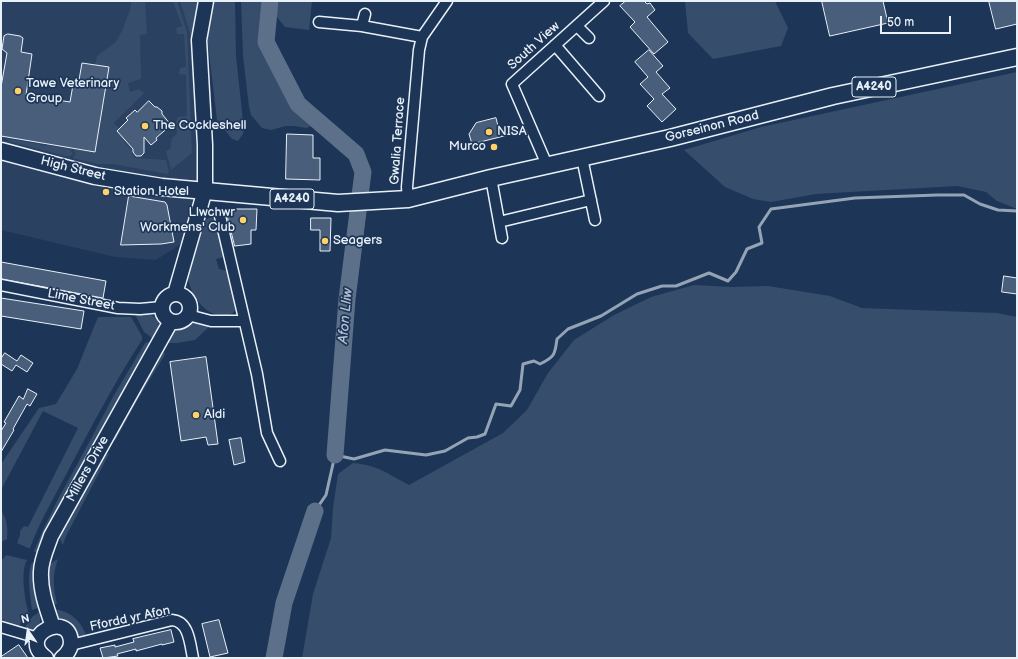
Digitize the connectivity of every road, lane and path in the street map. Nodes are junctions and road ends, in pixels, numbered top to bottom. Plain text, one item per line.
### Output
1 (206, 1) edge
2 (446, 1) edge
3 (604, 1) edge
4 (365, 14) dead end
5 (319, 22) dead end
6 (362, 26) junction
7 (577, 26) junction
8 (422, 37) junction
9 (589, 38) dead end
10 (555, 45) junction
11 (1017, 57) edge
12 (598, 95) dead end
13 (1, 151) edge
14 (582, 158) junction
15 (547, 165) junction
16 (492, 178) junction
17 (204, 190) junction
18 (408, 199) junction
19 (591, 200) junction
20 (220, 216) dead end
21 (595, 220) dead end
22 (499, 222) junction
23 (502, 238) dead end
24 (1, 285) edge
25 (175, 294) junction
26 (162, 307) junction
27 (188, 315) junction
28 (171, 321) junction
29 (244, 322) junction
30 (280, 461) dead end
31 (1, 627) edge
32 (52, 627) junction
33 (38, 638) junction
34 (71, 645) junction
35 (46, 658) edge
36 (62, 658) edge
37 (194, 658) edge

1 - 17 street
2 - 8 street
3 - 7 street, South View
4 - 6 street
5 - 6 street
6 - 8 street
7 - 9 street
7 - 10 street, South View
8 - 18 street, Gwalia Terrace
10 - 12 street
10 - 15 street, South View
11 - 14 main road, Gorseinon Road / A4240
13 - 17 main road, High Street / A4240
14 - 15 main road, Gorseinon Road / A4240
14 - 19 street
15 - 16 main road, Gorseinon Road / A4240
16 - 18 main road, Gorseinon Road / A4240
16 - 22 street
17 - 18 main road, High Street / A4240
17 - 25 street
19 - 21 street
19 - 22 street
20 - 29 street
22 - 23 street
24 - 26 street, Lime Street
25 - 26 street
25 - 27 street
26 - 28 street
27 - 28 street
27 - 29 street
28 - 32 street, Millers Drive
29 - 30 street
31 - 33 street
32 - 33 street
32 - 34 street
33 - 35 street
34 - 36 street
34 - 37 street, Ffordd yr Afon

